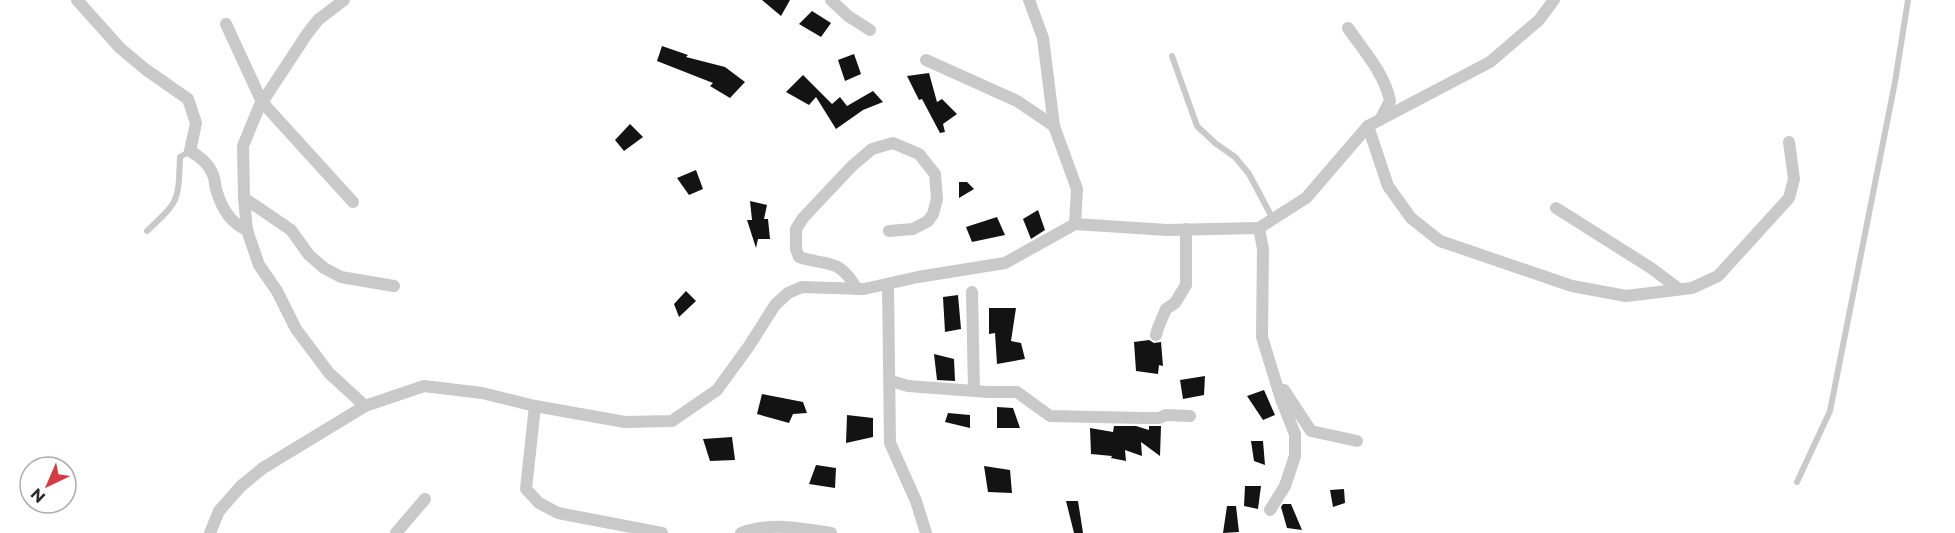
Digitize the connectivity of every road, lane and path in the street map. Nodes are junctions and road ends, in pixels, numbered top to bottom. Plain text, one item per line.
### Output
1 (77, 0) edge
2 (344, 0) edge
3 (831, 0) edge
4 (1029, 0) edge
5 (1554, 0) edge
6 (1908, 0) edge
7 (226, 24) dead end
8 (1348, 28) dead end
9 (870, 30) dead end
10 (1172, 56) dead end
11 (926, 60) dead end
12 (262, 102) junction
13 (1374, 123) junction
14 (1054, 126) junction
15 (1789, 142) dead end
16 (190, 151) junction
17 (244, 198) junction
18 (353, 202) dead end
19 (1556, 208) dead end
20 (1273, 219) junction
21 (1076, 224) junction
22 (1259, 228) junction
23 (247, 230) junction
24 (1186, 230) junction
25 (147, 231) dead end
26 (889, 231) dead end
27 (888, 285) junction
28 (394, 286) dead end
29 (857, 289) junction
30 (1679, 289) junction
31 (972, 292) dead end
32 (1156, 335) dead end
33 (1273, 371) junction
34 (891, 381) junction
35 (974, 391) junction
36 (365, 405) junction
37 (535, 406) junction
38 (1190, 416) dead end
39 (1358, 441) dead end
40 (1797, 482) dead end
41 (425, 499) dead end
42 (1270, 510) dead end
43 (210, 533) edge
44 (396, 533) edge
45 (660, 533) edge
46 (741, 533) edge
47 (831, 533) edge
48 (926, 533) edge

1 - 16 street
2 - 12 street
3 - 9 street
4 - 14 street
5 - 13 street
6 - 40 lane
7 - 12 street
8 - 13 street
10 - 20 lane
11 - 14 street
12 - 17 street
12 - 18 street
13 - 20 street
13 - 30 street
14 - 21 street
15 - 30 street
16 - 23 street
16 - 25 lane
17 - 23 street
17 - 28 street
19 - 30 street
20 - 22 street
21 - 24 street
21 - 27 street
22 - 24 street
22 - 33 street
23 - 36 street
24 - 32 street
26 - 29 street
27 - 29 street
27 - 34 street
29 - 37 street
31 - 35 street
33 - 39 street
33 - 42 street
34 - 35 street
34 - 48 street
35 - 38 street
36 - 37 street
36 - 43 street
37 - 45 street
41 - 44 street
46 - 47 street

